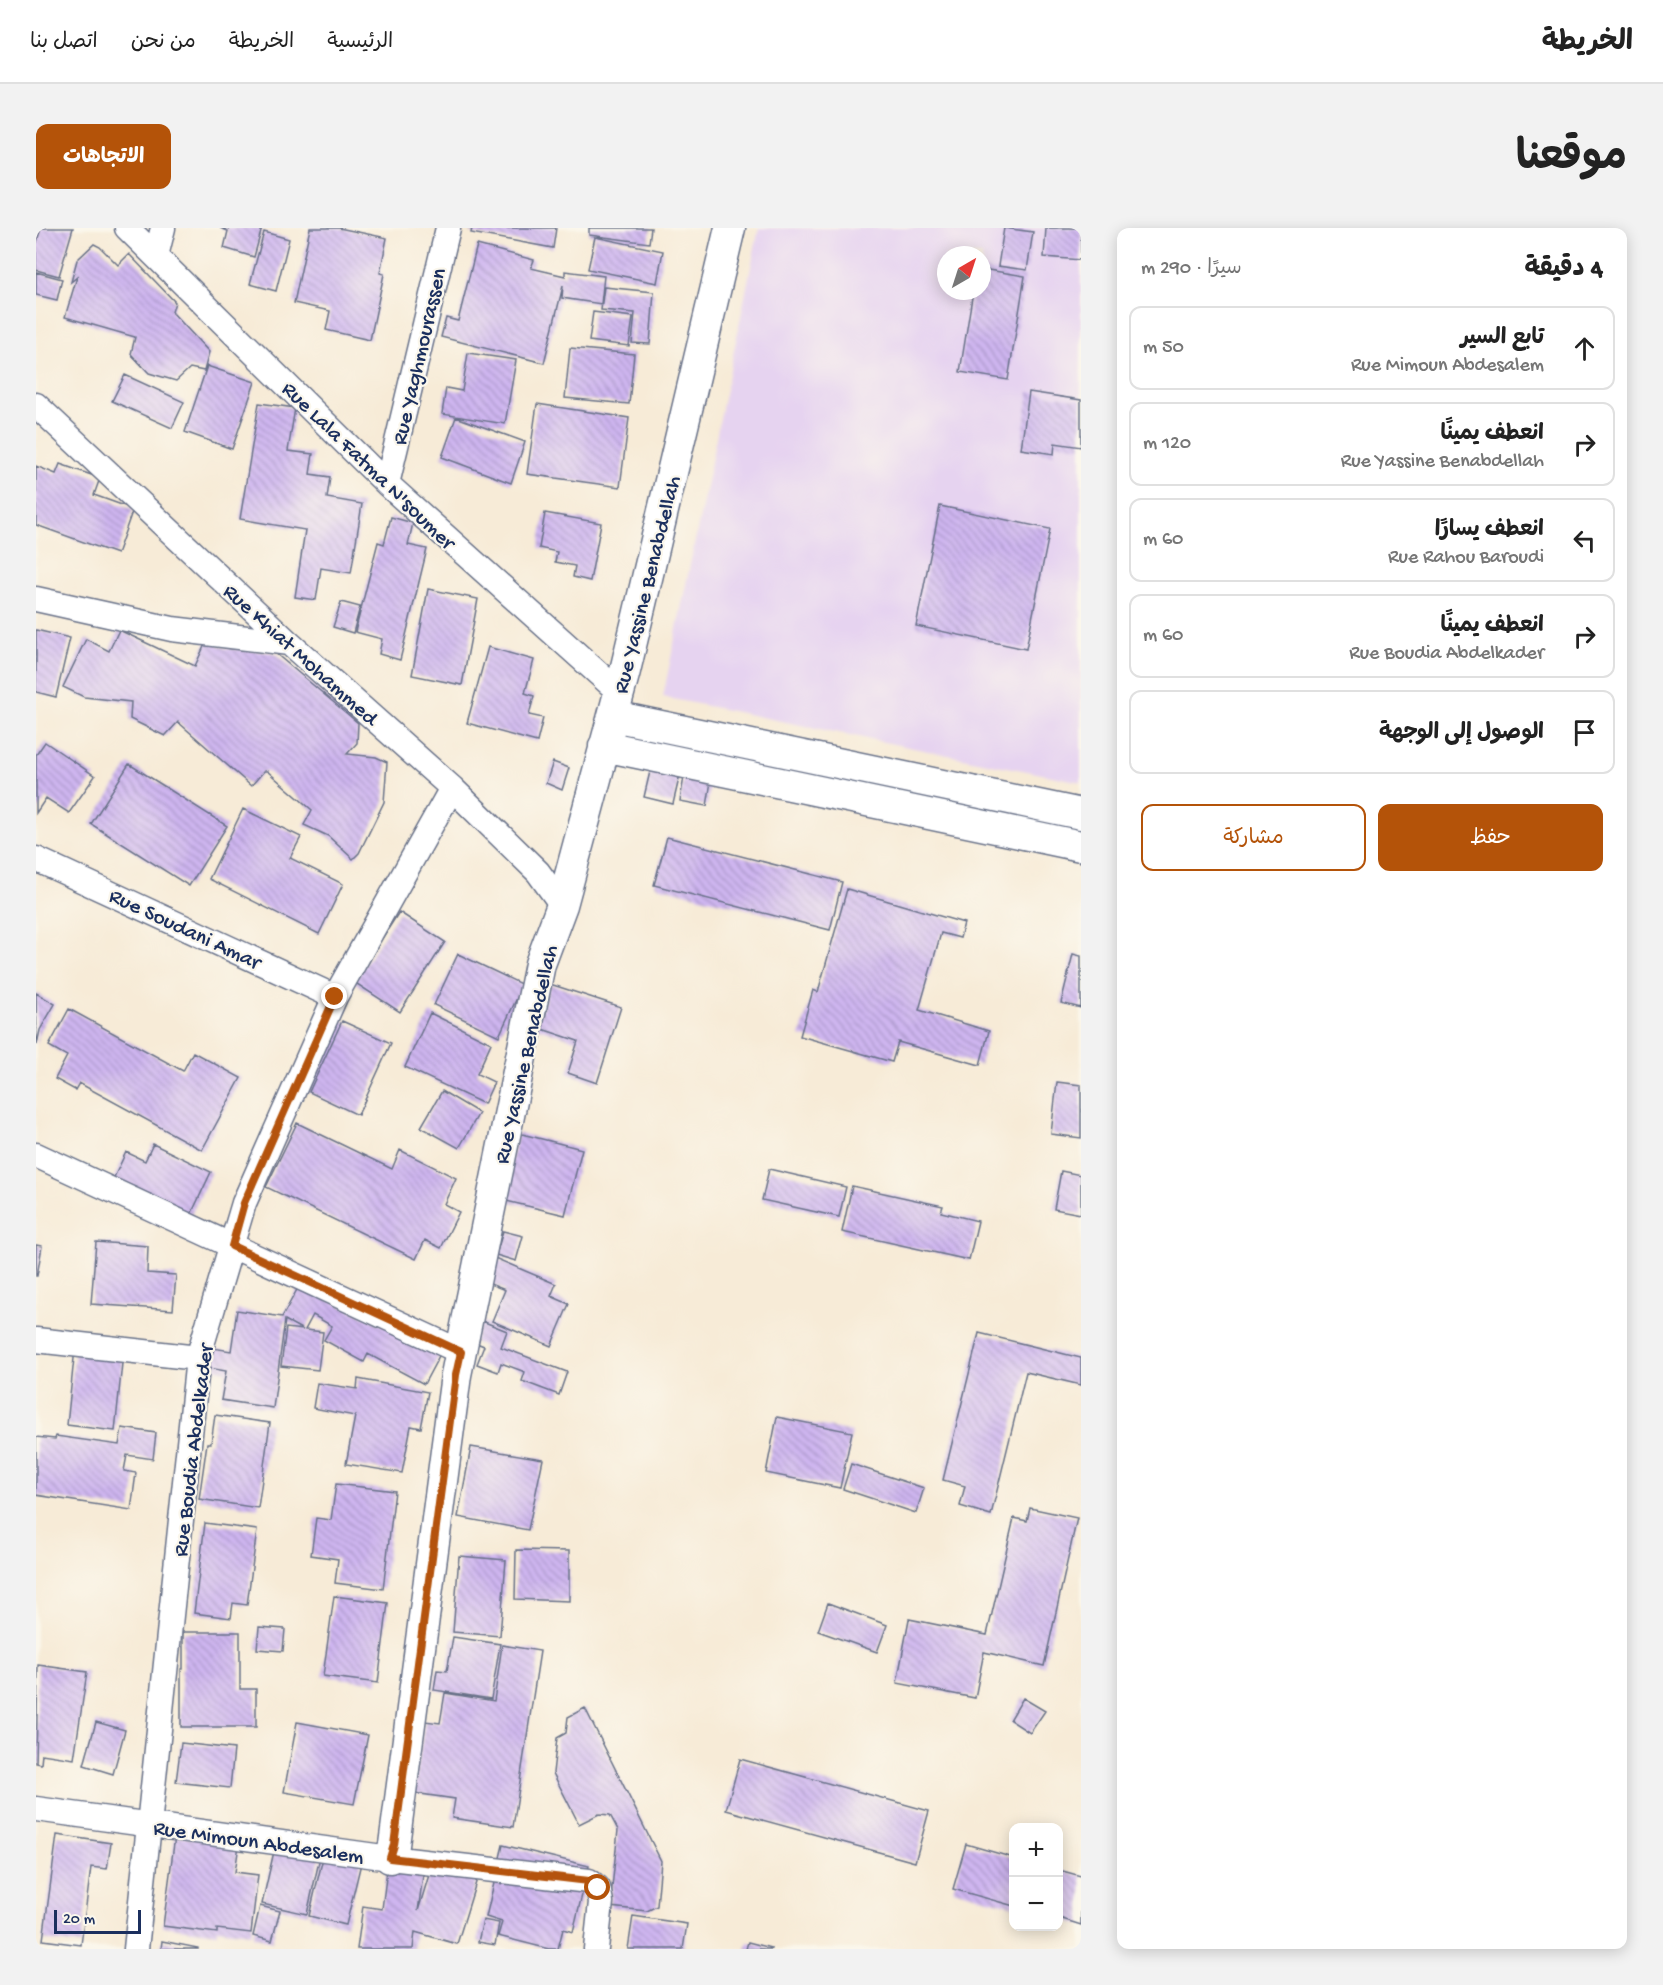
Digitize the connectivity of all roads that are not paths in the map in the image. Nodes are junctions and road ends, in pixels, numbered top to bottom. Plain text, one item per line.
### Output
1 (127, 228) edge
2 (163, 228) edge
3 (448, 228) edge
4 (730, 228) edge
5 (156, 256) junction
6 (36, 405) edge
7 (387, 484) junction
8 (36, 599) edge
9 (289, 643) junction
10 (616, 704) junction
11 (604, 746) junction
12 (452, 788) junction
13 (1081, 814) edge
14 (1081, 846) edge
15 (36, 859) edge
16 (562, 905) junction
17 (335, 997) junction
18 (36, 1155) edge
19 (232, 1246) junction
20 (36, 1340) edge
21 (461, 1352) junction
22 (198, 1358) junction
23 (36, 1809) edge
24 (149, 1824) junction
25 (390, 1858) junction
26 (136, 1949) edge
27 (596, 1949) edge

1 - 5 street, Rue Lala Fatma N'soumer
2 - 5 street
3 - 7 street, Rue Yaghmourassen
4 - 10 street, Rue Yassine Benabdellah
5 - 7 street, Rue Lala Fatma N'soumer
6 - 9 street, Rue Khiat Mohammed
7 - 10 street, Rue Lala Fatma N'soumer
8 - 9 street
9 - 12 street, Rue Khiat Mohammed
10 - 11 street, Rue Yassine Benabdellah
10 - 13 street
11 - 14 street
11 - 16 street, Rue Yassine Benabdellah
12 - 16 street, Rue Khiat Mohammed
12 - 17 street, Rue Boudia Abdelkader
15 - 17 street, Rue Soudani Amar
16 - 21 street, Rue Yassine Benabdellah
17 - 19 street, Rue Boudia Abdelkader
18 - 19 street
19 - 21 street
19 - 22 street, Rue Boudia Abdelkader
20 - 22 street
21 - 25 street, Rue Yassine Benabdellah
22 - 24 street, Rue Boudia Abdelkader
23 - 24 street, Rue Mimoun Abdesalem
24 - 25 street, Rue Mimoun Abdesalem
24 - 26 street, Rue Boudia Abdelkader
25 - 27 street, Rue Mimoun Abdesalem

